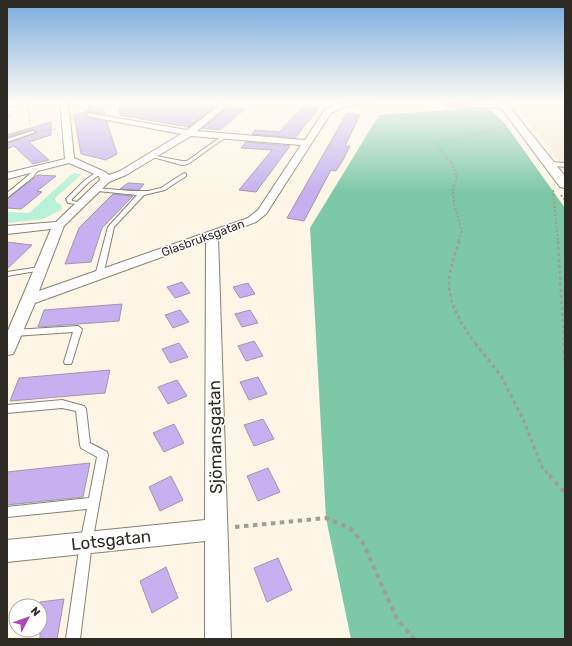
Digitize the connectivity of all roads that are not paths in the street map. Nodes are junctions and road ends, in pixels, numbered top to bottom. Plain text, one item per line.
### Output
1 (66, 131) edge
2 (178, 131) edge
3 (191, 131) edge
4 (315, 131) edge
5 (523, 131) edge
6 (34, 132) road end
7 (189, 133) junction
8 (224, 137) junction
9 (7, 141) edge
10 (307, 143) junction
11 (151, 156) junction
12 (70, 160) junction
13 (549, 164) junction
14 (565, 165) edge
15 (36, 169) junction
16 (184, 175) dead end
17 (7, 176) edge
18 (101, 181) junction
19 (565, 184) edge
20 (142, 192) junction
21 (7, 196) edge
22 (59, 225) junction
23 (7, 230) edge
24 (212, 235) junction
25 (40, 269) junction
26 (7, 274) edge
27 (99, 276) junction
28 (29, 300) junction
29 (14, 333) junction
30 (7, 350) edge
31 (68, 362) dead end
32 (7, 408) edge
33 (94, 503) junction
34 (7, 512) edge
35 (216, 529) junction
36 (86, 543) junction
37 (7, 551) edge
38 (73, 639) edge
39 (218, 639) edge

1 - 12 street
2 - 7 street
3 - 7 street
4 - 10 street, Glasbruksgatan
5 - 13 street
6 - 9 lane
7 - 8 street
7 - 11 street
8 - 10 street
8 - 11 lane
10 - 24 street, Glasbruksgatan
11 - 18 street
12 - 15 street
12 - 18 street
13 - 14 lane
13 - 19 street
15 - 17 street
15 - 21 lane
16 - 20 lane
18 - 20 lane
18 - 22 street
20 - 27 lane
22 - 23 street
22 - 25 street
24 - 27 street, Glasbruksgatan
24 - 35 street, Sjömansgatan
25 - 26 lane
25 - 28 street
27 - 28 street, Glasbruksgatan
28 - 29 street
29 - 30 street
29 - 31 lane
32 - 33 lane
33 - 34 lane
33 - 36 lane
35 - 36 street, Lotsgatan
35 - 39 street, Sjömansgatan
36 - 37 street, Lotsgatan
36 - 38 lane

